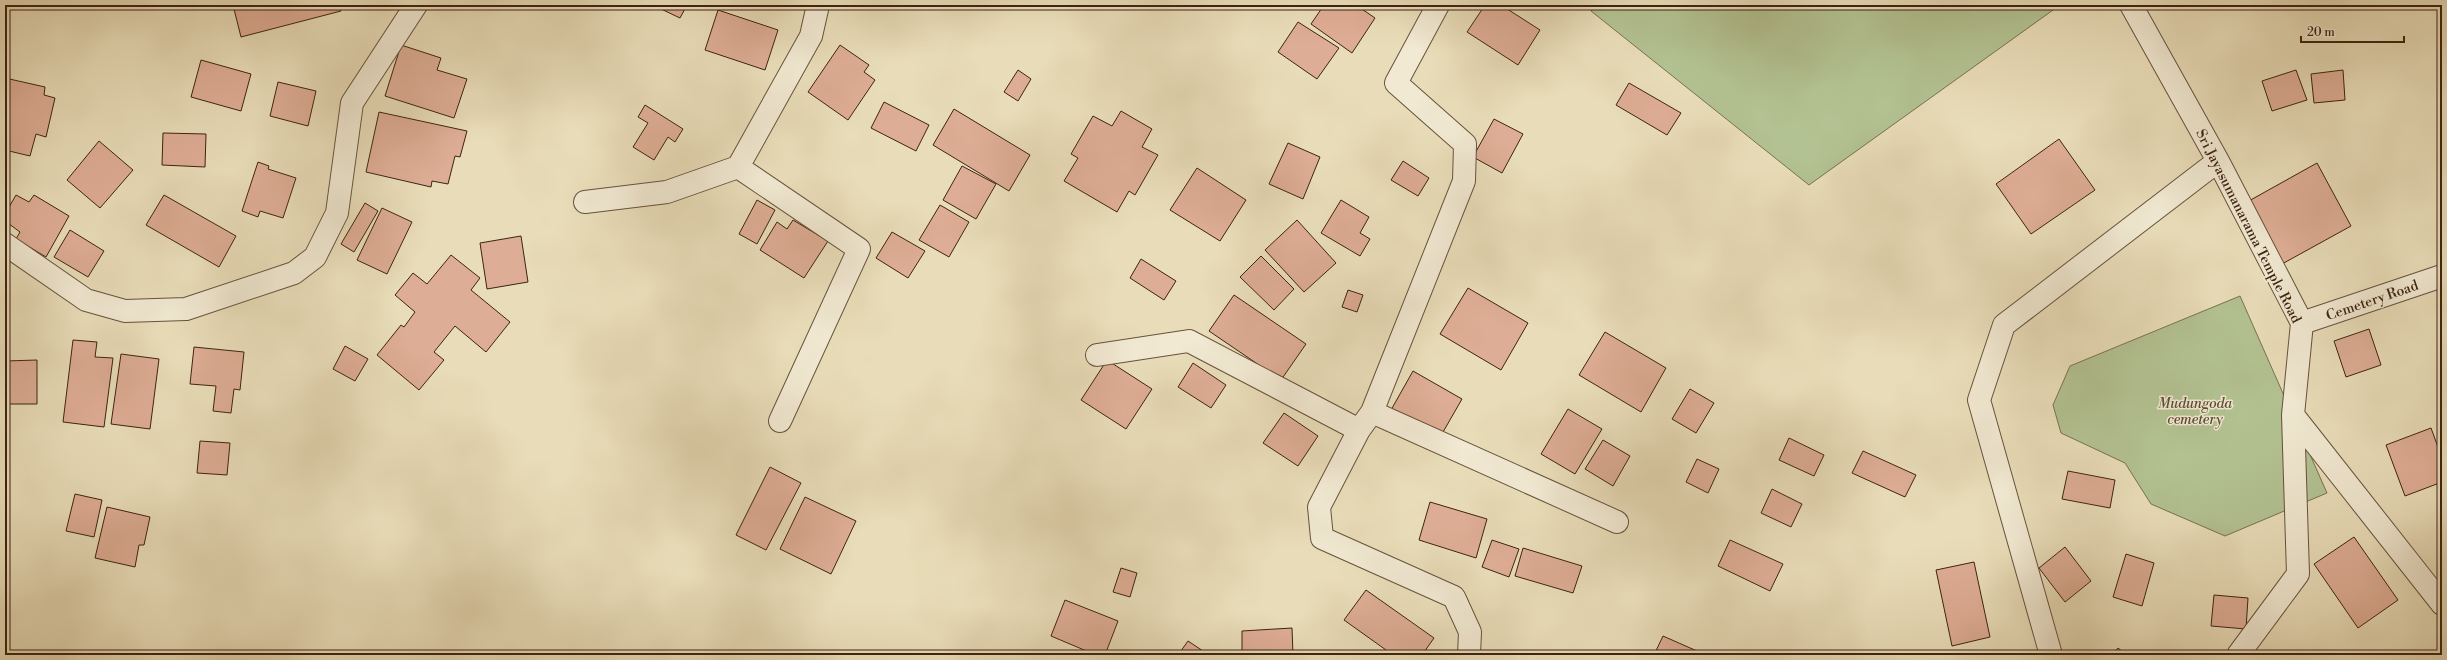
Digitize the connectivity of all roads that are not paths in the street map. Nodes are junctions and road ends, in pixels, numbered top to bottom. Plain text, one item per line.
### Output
1 (416, 5) edge
2 (818, 5) edge
3 (1438, 5) edge
4 (2131, 5) edge
5 (2218, 161) junction
6 (738, 167) junction
7 (585, 202) dead end
8 (5, 244) edge
9 (2442, 276) edge
10 (2302, 323) junction
11 (1097, 355) dead end
12 (1372, 412) junction
13 (2293, 415) junction
14 (780, 421) dead end
15 (1359, 430) junction
16 (1617, 522) dead end
17 (2442, 604) edge
18 (1469, 655) edge
19 (2051, 655) edge
20 (2238, 655) edge

1 - 8 street
2 - 6 street
3 - 12 street
4 - 5 street, Sri Jayasumanarama Temple Road
5 - 10 street, Sri Jayasumanarama Temple Road
5 - 19 street
6 - 7 street
6 - 14 street
9 - 10 street, Cemetery Road
10 - 13 street, Sri Jayasumanarama Temple Road
11 - 15 street
12 - 15 street
12 - 16 street
13 - 17 street
13 - 20 street, Sri Jayasumanarama Temple Road
15 - 18 street

